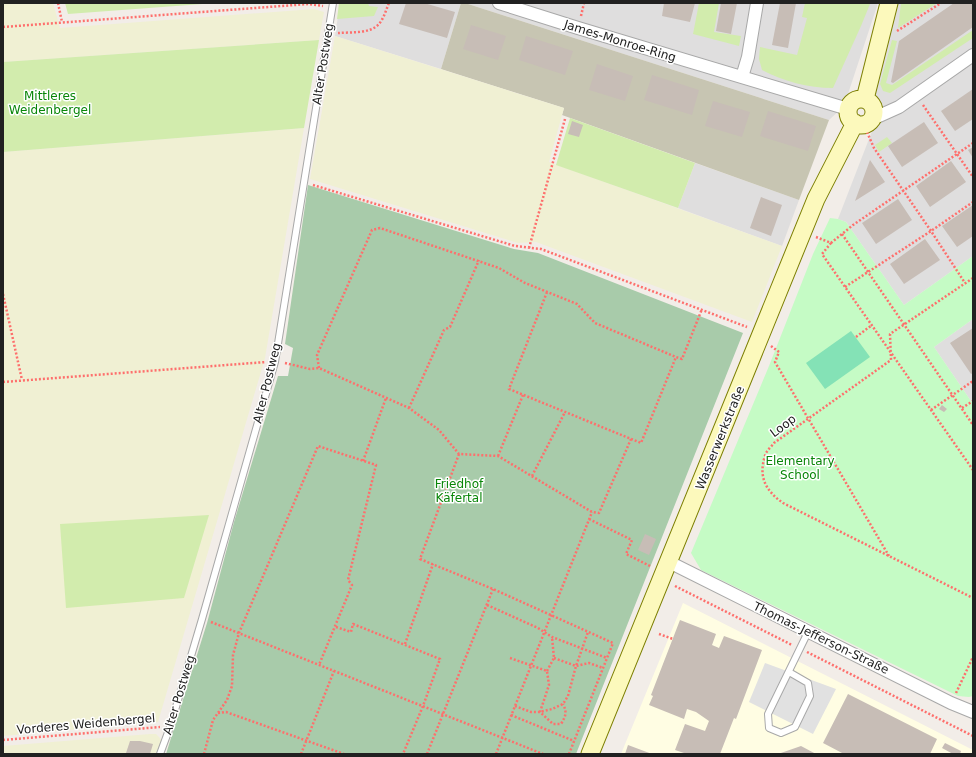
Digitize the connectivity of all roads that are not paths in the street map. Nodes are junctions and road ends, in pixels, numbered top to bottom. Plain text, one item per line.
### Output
1 (499, 3) edge
2 (757, 3) edge
3 (889, 3) edge
4 (333, 5) edge
5 (973, 55) edge
6 (742, 77) junction
7 (860, 118) junction
8 (665, 571) junction
9 (808, 632) junction
10 (789, 672) junction
11 (973, 712) edge
12 (160, 754) edge
13 (590, 754) edge

1 - 6 street, James-Monroe-Ring
2 - 6 street
3 - 7 street
4 - 12 lane, Alter Postweg
5 - 7 street
6 - 7 street, James-Monroe-Ring
7 - 8 street, Wasserwerkstraße
8 - 9 street, Thomas-Jefferson-Straße
8 - 13 street, Wasserwerkstraße
9 - 10 lane
9 - 11 street, Thomas-Jefferson-Straße
10 - 10 lane

